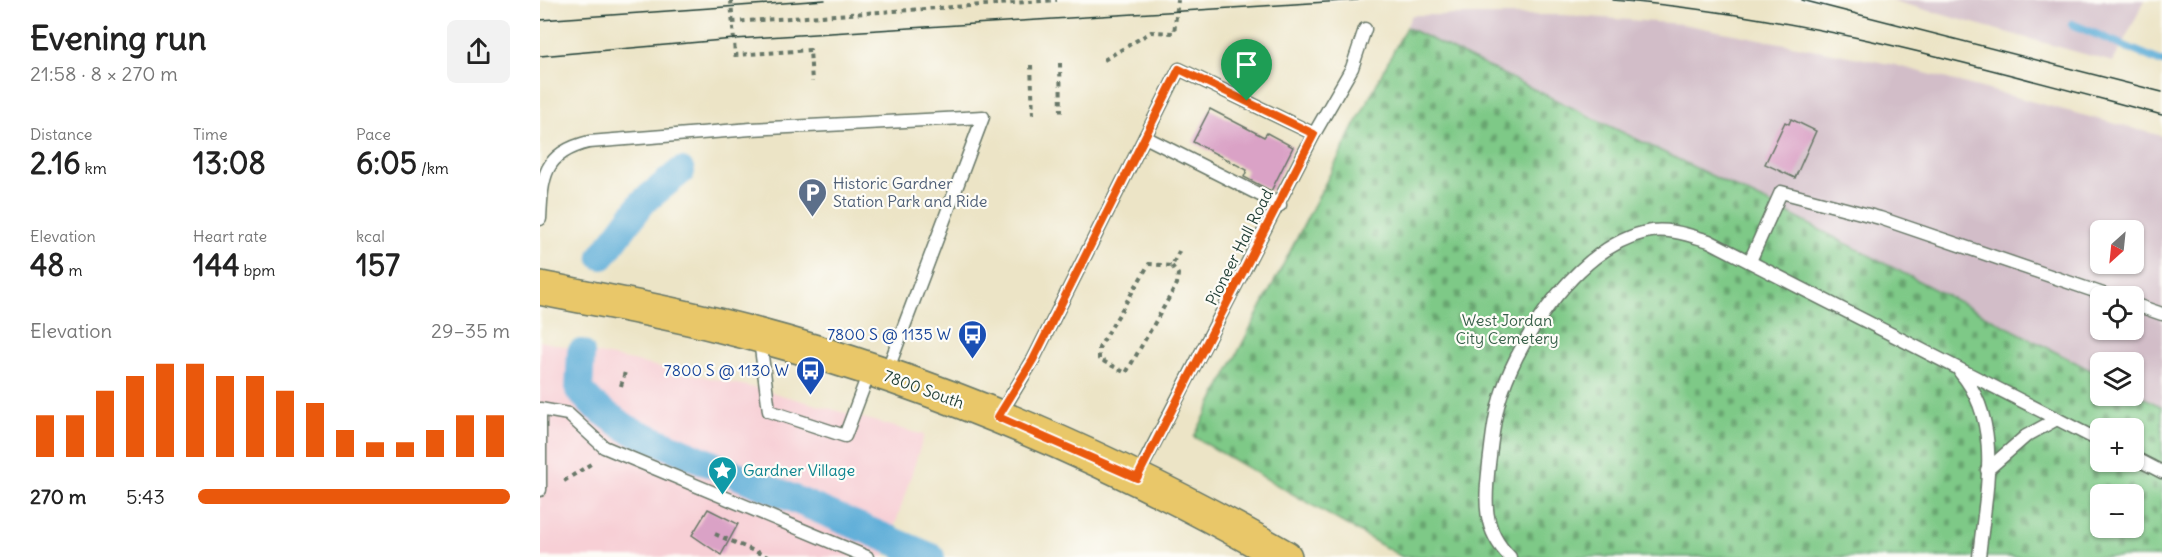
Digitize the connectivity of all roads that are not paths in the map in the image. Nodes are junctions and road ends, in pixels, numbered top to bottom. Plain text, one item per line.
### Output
1 (1365, 29) dead end
2 (1314, 134) junction
3 (1145, 136) junction
4 (1280, 205) junction
5 (540, 219) edge
6 (1750, 261) junction
7 (540, 288) edge
8 (2090, 290) edge
9 (2144, 308) edge
10 (2162, 314) edge
11 (759, 336) junction
12 (1955, 366) junction
13 (878, 372) junction
14 (998, 417) junction
15 (2057, 419) junction
16 (2090, 436) edge
17 (2144, 463) edge
18 (1988, 470) junction
19 (2162, 472) edge
20 (1137, 478) junction
21 (540, 490) edge
22 (867, 557) edge
23 (1285, 557) edge
24 (1510, 557) edge
25 (1979, 557) edge

1 - 2 lane, Pioneer Hall Road
2 - 3 lane
2 - 4 lane, Pioneer Hall Road
3 - 4 lane
3 - 14 lane
4 - 20 lane, Pioneer Hall Road
5 - 13 lane
6 - 8 lane
6 - 12 lane
6 - 24 lane
7 - 11 main road, 7800 South
9 - 10 lane
11 - 13 main road, 7800 South
11 - 13 lane
12 - 15 lane
12 - 18 lane
13 - 14 main road, 7800 South
14 - 20 main road, 7800 South
15 - 16 lane
15 - 18 lane
17 - 19 lane
18 - 25 lane
20 - 23 main road, 7800 South
21 - 22 lane

